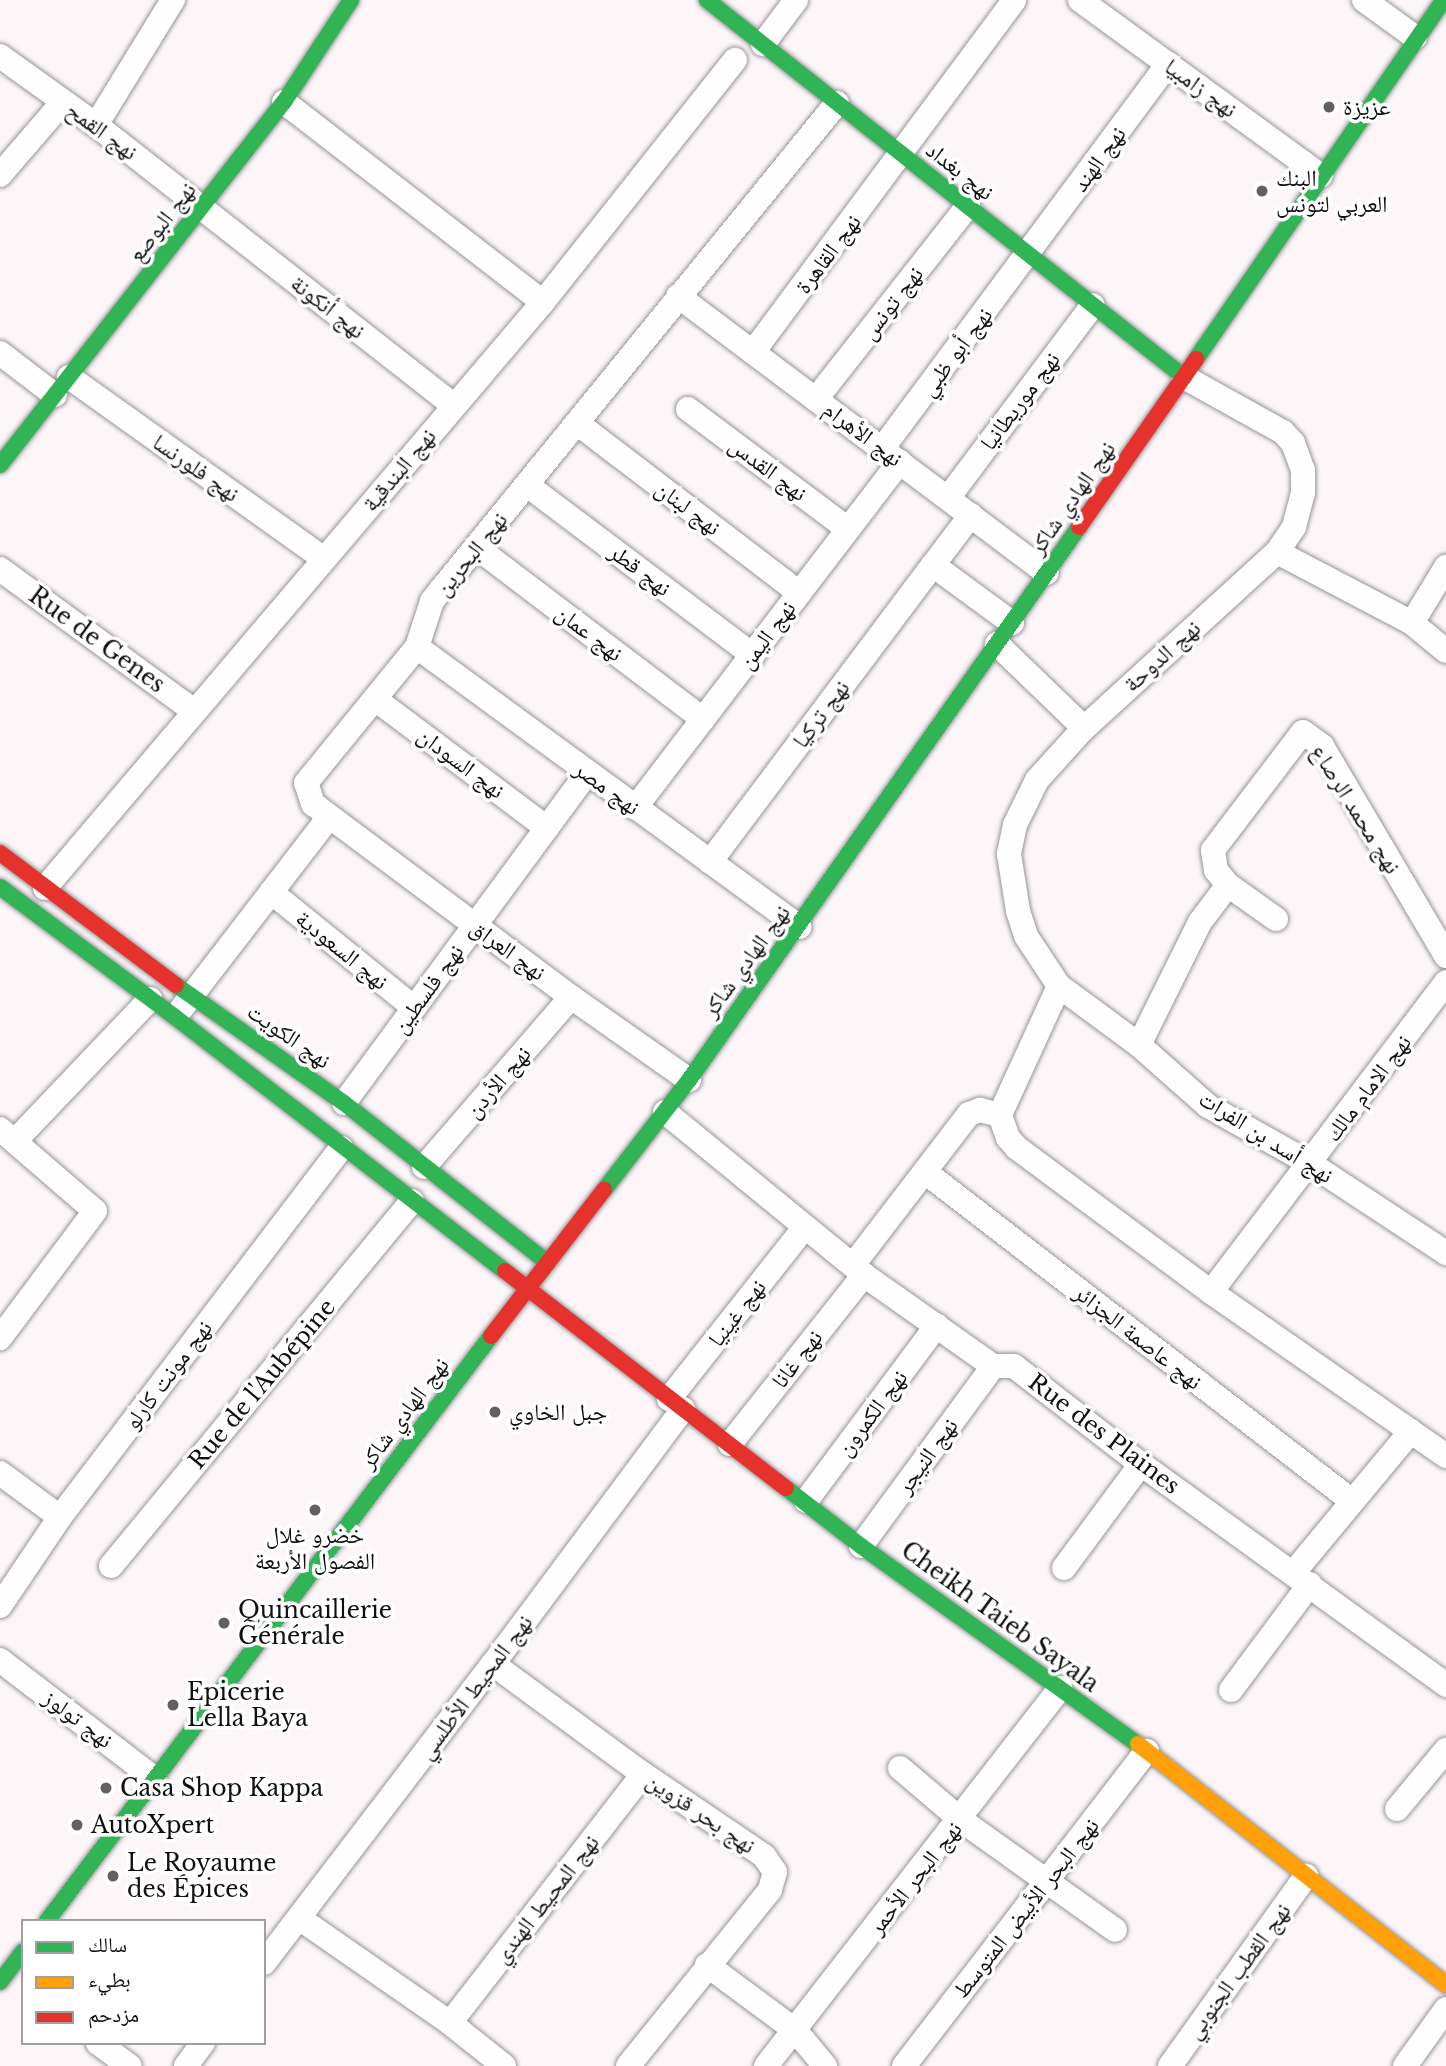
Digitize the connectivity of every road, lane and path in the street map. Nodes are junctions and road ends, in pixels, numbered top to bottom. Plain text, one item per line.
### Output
1 (173, 0) edge
2 (351, 0) edge
3 (707, 0) edge
4 (796, 0) edge
5 (1014, 0) edge
6 (1080, 0) edge
7 (1364, 0) edge
8 (1444, 0) edge
9 (1415, 37) junction
10 (763, 44) junction
11 (0, 56) edge
12 (735, 60) dead end
13 (1168, 64) junction
14 (284, 102) junction
15 (62, 103) junction
16 (836, 103) junction
17 (96, 125) junction
18 (902, 155) junction
19 (0, 175) edge
20 (1321, 176) junction
21 (968, 206) junction
22 (202, 208) junction
23 (1030, 254) junction
24 (678, 296) junction
25 (542, 302) junction
26 (1093, 304) junction
27 (753, 352) junction
28 (0, 353) edge
29 (1184, 377) junction
30 (62, 386) junction
31 (816, 400) junction
32 (454, 406) junction
33 (688, 409) dead end
34 (577, 423) junction
35 (891, 455) junction
36 (0, 465) edge
37 (527, 485) junction
38 (948, 498) junction
39 (971, 515) junction
40 (848, 529) junction
41 (476, 547) junction
42 (1277, 552) junction
43 (324, 559) junction
44 (933, 565) junction
45 (1446, 567) edge
46 (0, 569) edge
47 (1047, 573) junction
48 (799, 593) junction
49 (1012, 623) junction
50 (1412, 623) junction
51 (997, 644) junction
52 (417, 647) junction
53 (1446, 651) edge
54 (753, 655) junction
55 (375, 699) junction
56 (194, 711) junction
57 (703, 719) junction
58 (1084, 727) junction
59 (587, 774) junction
60 (635, 808) junction
61 (329, 817) junction
62 (547, 828) junction
63 (0, 853) edge
64 (710, 862) junction
65 (1228, 884) junction
66 (0, 887) edge
67 (45, 888) junction
68 (271, 892) junction
69 (1276, 919) dead end
70 (475, 926) junction
71 (799, 927) junction
72 (1446, 956) edge
73 (1446, 982) edge
74 (1059, 986) junction
75 (192, 997) junction
76 (572, 997) junction
77 (150, 999) junction
78 (414, 1008) junction
79 (175, 1017) junction
80 (1139, 1045) junction
81 (689, 1080) junction
82 (344, 1102) junction
83 (665, 1112) junction
84 (1000, 1115) junction
85 (7, 1135) edge
86 (341, 1148) junction
87 (1311, 1164) junction
88 (424, 1167) junction
89 (925, 1172) junction
90 (412, 1201) junction
91 (805, 1227) junction
92 (1446, 1253) edge
93 (548, 1262) junction
94 (859, 1270) junction
95 (526, 1290) junction
96 (1211, 1292) junction
97 (937, 1325) junction
98 (0, 1338) edge
99 (993, 1366) junction
100 (676, 1404) junction
101 (1411, 1431) junction
102 (730, 1444) junction
103 (1446, 1456) edge
104 (1141, 1464) junction
105 (0, 1473) edge
106 (806, 1501) junction
107 (1352, 1501) junction
108 (60, 1517) junction
109 (861, 1546) junction
110 (111, 1566) dead end
111 (1064, 1568) dead end
112 (1302, 1578) junction
113 (0, 1606) edge
114 (0, 1660) edge
115 (494, 1664) junction
116 (1446, 1685) edge
117 (1060, 1688) junction
118 (1231, 1690) dead end
119 (1446, 1750) edge
120 (1147, 1751) junction
121 (900, 1768) dead end
122 (643, 1774) junction
123 (155, 1779) junction
124 (1397, 1810) dead end
125 (961, 1819) junction
126 (1306, 1875) junction
127 (1048, 1880) junction
128 (299, 1918) junction
129 (49, 1919) edge
130 (1115, 1930) dead end
131 (21, 1956) edge
132 (266, 1961) edge
133 (706, 1965) junction
134 (7, 1981) edge
135 (1446, 1985) edge
136 (1446, 2009) edge
137 (450, 2023) junction
138 (794, 2030) junction
139 (101, 2045) edge
140 (202, 2045) edge
141 (130, 2066) edge
142 (186, 2066) edge
143 (504, 2066) edge
144 (628, 2066) edge
145 (766, 2066) edge
146 (825, 2066) edge
147 (904, 2066) edge
148 (1170, 2066) edge
149 (1405, 2066) edge

1 - 17 street
2 - 14 street, نهج البوصع
3 - 10 street, نهج بغداد
4 - 10 street
5 - 18 street, نهج القاهرة
6 - 13 street, نهج زامبيا
7 - 9 street
8 - 9 street, نهج الهادي شاكر
9 - 20 street, نهج الهادي شاكر
10 - 16 street, نهج بغداد
11 - 15 street, نهج القمح
12 - 25 street, نهج البندقية
13 - 20 street, نهج زامبيا
13 - 23 street, نهج الهند
14 - 22 street, نهج البوصع
14 - 25 street
15 - 17 street, نهج القمح
15 - 19 street
16 - 18 street, نهج بغداد
16 - 24 street, نهج البحرين
17 - 22 street, نهج القمح
18 - 21 street, نهج بغداد
18 - 27 street, نهج القاهرة
20 - 29 street, نهج الهادي شاكر
21 - 23 street, نهج بغداد
21 - 31 street, نهج تونس
22 - 30 street, نهج البوصع
22 - 32 street, نهج أنكونة
23 - 26 street, نهج بغداد
23 - 35 street, نهج أبو ظبي
24 - 27 street, نهج الأهرام
24 - 34 street, نهج البحرين
25 - 32 street, نهج البندقية
26 - 29 street, نهج بغداد
26 - 38 street, نهج موريطانيا
27 - 31 street, نهج الأهرام
28 - 30 street, نهج فلورنسا
29 - 42 street, نهج الدوحة
29 - 47 street, نهج الهادي شاكر
30 - 36 street, نهج البوصع
30 - 43 street, نهج فلورنسا
31 - 35 street, نهج الأهرام
32 - 43 street, نهج البندقية
33 - 40 street, نهج القدس
34 - 37 street, نهج البحرين
34 - 48 street, نهج لبنان
35 - 38 street, نهج الأهرام
35 - 40 street, نهج اليمن
37 - 41 street, نهج البحرين
37 - 54 street, نهج قطر
38 - 39 street, نهج الأهرام
39 - 44 street
39 - 47 street, نهج الأهرام
40 - 48 street, نهج اليمن
41 - 52 street, نهج البحرين
41 - 57 street, نهج عمان
42 - 50 street
42 - 58 street, نهج الدوحة
43 - 56 street, نهج البندقية
44 - 49 street
44 - 64 street, نهج تركيا
45 - 50 street
46 - 56 street, Rue de Genes
47 - 49 street, نهج الهادي شاكر
48 - 54 street, نهج اليمن
49 - 51 street, نهج الهادي شاكر
50 - 53 street
51 - 58 street
51 - 71 street, نهج الهادي شاكر
52 - 55 street, نهج البحرين
52 - 59 street, نهج مصر
54 - 57 street, نهج اليمن
55 - 61 street, نهج البحرين
55 - 62 street, نهج السودان
56 - 67 street, نهج البندقية
57 - 60 street, نهج اليمن
58 - 74 street, نهج الدوحة
59 - 60 street, نهج مصر
59 - 62 street, نهج فلسطين
60 - 64 street, نهج مصر
61 - 68 street
61 - 70 street, نهج العراق
62 - 70 street, نهج فلسطين
63 - 67 street, نهج الكويت
64 - 71 street, نهج مصر
65 - 69 street, نهج محمد الرصاع
65 - 72 street, نهج محمد الرصاع
65 - 80 street
66 - 77 street
67 - 75 street, نهج الكويت
68 - 75 street
68 - 78 street, نهج السعودية
70 - 76 street, نهج العراق
70 - 78 street, نهج فلسطين
71 - 81 street, نهج الهادي شاكر
73 - 87 street, نهج الامام مالك
74 - 80 street, نهج أسد بن الفرات
74 - 84 street
75 - 79 street
75 - 82 street, نهج الكويت
76 - 81 street, نهج العراق
76 - 88 street, نهج الأردن
77 - 79 street
77 - 85 street
78 - 82 street, نهج فلسطين
79 - 86 street
80 - 87 street, نهج أسد بن الفرات
81 - 83 street, نهج الهادي شاكر
82 - 88 street, نهج الكويت
83 - 91 street, Rue des Plaines
83 - 93 street, نهج الهادي شاكر
84 - 89 street, نهج غانا
84 - 96 street
85 - 98 street
86 - 90 street
86 - 108 street, نهج مونت كارلو
87 - 92 street, نهج أسد بن الفرات
87 - 96 street, نهج الامام مالك
88 - 93 street, نهج الكويت
89 - 94 street, نهج غانا
89 - 107 street, نهج عاصمة الجزائر
90 - 95 street
90 - 110 street, Rue de l'Aubépine
91 - 94 street, Rue des Plaines
91 - 100 street, نهج غينيا
93 - 95 street, نهج الهادي شاكر
94 - 97 street, Rue des Plaines
94 - 102 street, نهج غانا
95 - 100 street, Cheikh Taieb Sayala
95 - 123 street, نهج الهادي شاكر
96 - 101 street
97 - 99 street, Rue des Plaines
97 - 106 street, نهج الكمرون
99 - 104 street, Rue des Plaines
99 - 109 street, نهج النيجر
100 - 102 street, Cheikh Taieb Sayala
100 - 115 street, نهج المحيط الأطلسي
101 - 103 street
101 - 107 street
102 - 106 street, Cheikh Taieb Sayala
104 - 111 street
104 - 112 street, Rue des Plaines
105 - 108 street
106 - 109 street, Cheikh Taieb Sayala
107 - 112 street
108 - 113 street, نهج مونت كارلو
109 - 117 street, Cheikh Taieb Sayala
112 - 116 street, Rue des Plaines
112 - 118 street
114 - 123 street, نهج تولوز
115 - 122 street, نهج بحر قزوين
115 - 128 street, نهج المحيط الأطلسي
117 - 120 street, Cheikh Taieb Sayala
117 - 125 street, نهج البحر الأحمر
119 - 124 street
120 - 126 street, Cheikh Taieb Sayala
120 - 127 street, نهج البحر الأبيض المتوسط
121 - 125 street
122 - 133 street, نهج بحر قزوين
122 - 137 street, نهج المحيط الهندي
123 - 129 street, نهج الهادي شاكر
125 - 127 street
125 - 138 street, نهج البحر الأحمر
126 - 135 street, Cheikh Taieb Sayala
126 - 148 street, نهج القطب الجنوبي
127 - 130 street
127 - 147 street, نهج البحر الأبيض المتوسط
128 - 132 street, نهج المحيط الأطلسي
128 - 137 street
131 - 134 street
133 - 138 street
133 - 144 street, نهج بحر قزوين
136 - 149 street
137 - 143 street
138 - 145 street, نهج البحر الأحمر
138 - 146 street
139 - 141 street
140 - 142 street

